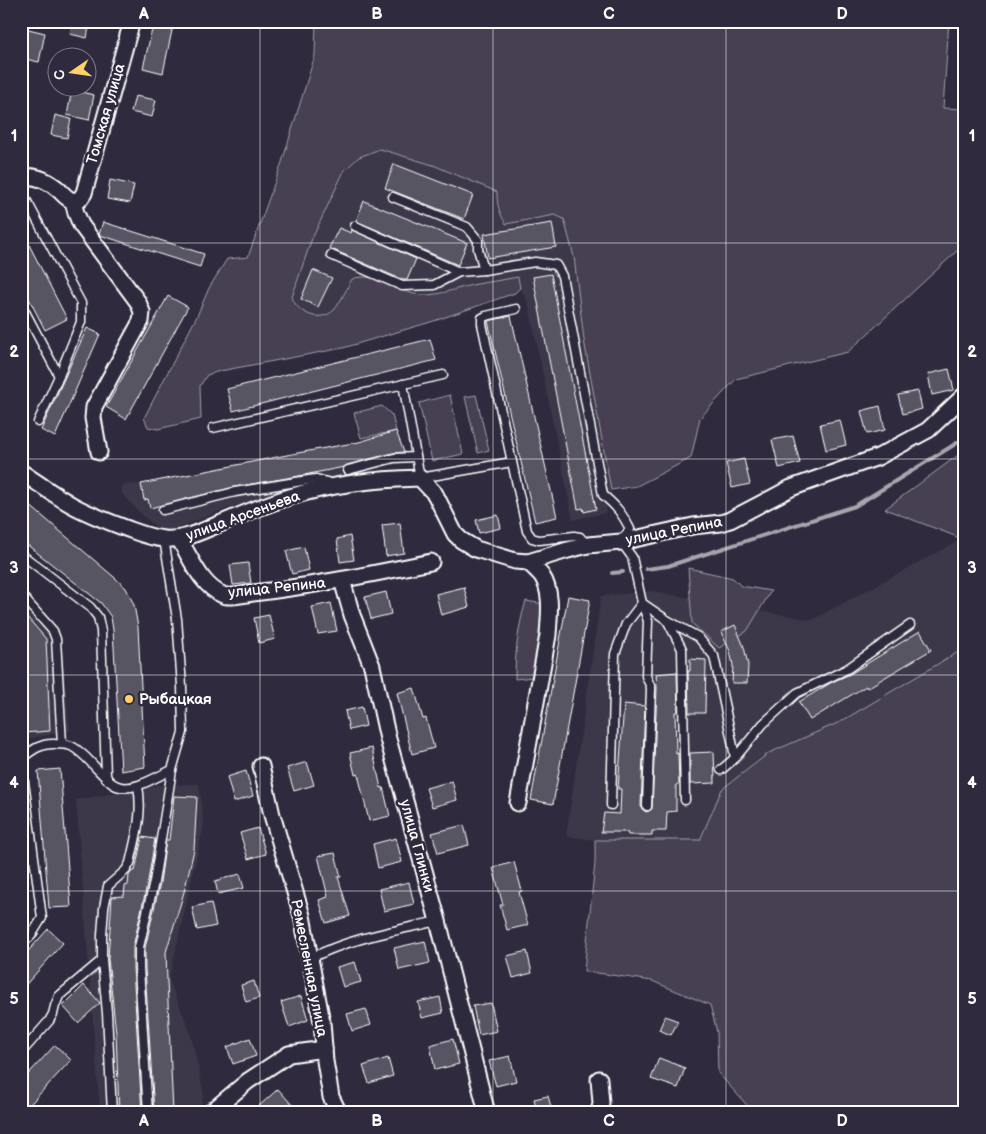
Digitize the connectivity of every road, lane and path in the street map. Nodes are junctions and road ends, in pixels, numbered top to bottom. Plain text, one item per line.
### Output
1 (132, 21) edge
2 (21, 177) edge
3 (21, 190) edge
4 (393, 197) dead end
5 (73, 201) junction
6 (355, 226) dead end
7 (331, 255) dead end
8 (484, 270) junction
9 (459, 272) junction
10 (21, 304) edge
11 (516, 309) dead end
12 (443, 375) dead end
13 (59, 376) junction
14 (403, 384) junction
15 (965, 395) edge
16 (38, 422) dead end
17 (213, 428) dead end
18 (99, 452) dead end
19 (416, 457) junction
20 (512, 462) junction
21 (348, 470) dead end
22 (21, 472) edge
23 (420, 478) junction
24 (332, 486) junction
25 (163, 510) dead end
26 (172, 539) junction
27 (620, 542) junction
28 (588, 545) junction
29 (21, 554) edge
30 (431, 562) dead end
31 (528, 562) junction
32 (342, 580) junction
33 (21, 595) edge
34 (642, 603) junction
35 (667, 620) junction
36 (910, 625) dead end
37 (62, 744) junction
38 (735, 758) junction
39 (261, 766) dead end
40 (172, 770) junction
41 (720, 770) dead end
42 (108, 781) junction
43 (138, 786) junction
44 (685, 800) dead end
45 (518, 803) dead end
46 (611, 804) dead end
47 (648, 806) dead end
48 (438, 921) junction
49 (21, 945) edge
50 (311, 958) junction
51 (102, 960) junction
52 (324, 1049) junction
53 (21, 1052) edge
54 (599, 1079) dead end
55 (112, 1113) edge
56 (148, 1113) edge
57 (210, 1113) edge
58 (339, 1113) edge
59 (487, 1113) edge
60 (599, 1113) edge

1 - 5 street, Томская улица
2 - 5 street
3 - 13 lane
4 - 8 lane
5 - 18 street
6 - 9 lane
7 - 9 lane
8 - 9 lane
8 - 27 lane
10 - 13 lane
11 - 20 lane
12 - 14 lane
13 - 16 lane
14 - 17 lane
14 - 19 lane
15 - 27 street, улица Репина
19 - 21 lane
19 - 23 lane
20 - 23 lane
20 - 28 lane
22 - 26 street, улица Арсеньева
23 - 24 street, улица Арсеньева
23 - 31 street, улица Репина
24 - 25 lane
24 - 26 street, улица Арсеньева
26 - 32 street, улица Репина
26 - 40 lane
27 - 28 street, улица Репина
27 - 34 lane
28 - 31 street, улица Репина
29 - 42 lane
30 - 32 street, улица Репина
31 - 45 street
32 - 48 street, улица Глинки
33 - 37 lane
34 - 35 lane
34 - 46 lane
34 - 47 lane
35 - 38 lane
35 - 44 lane
36 - 38 lane
37 - 42 lane
37 - 49 lane
38 - 41 lane
39 - 50 street, Ремесленная улица
40 - 43 lane
40 - 56 lane
42 - 43 lane
43 - 51 lane
48 - 50 lane
48 - 59 street, улица Глинки
50 - 52 street, Ремесленная улица
51 - 53 lane
51 - 55 lane
52 - 57 street
52 - 58 street, Ремесленная улица
54 - 60 street

